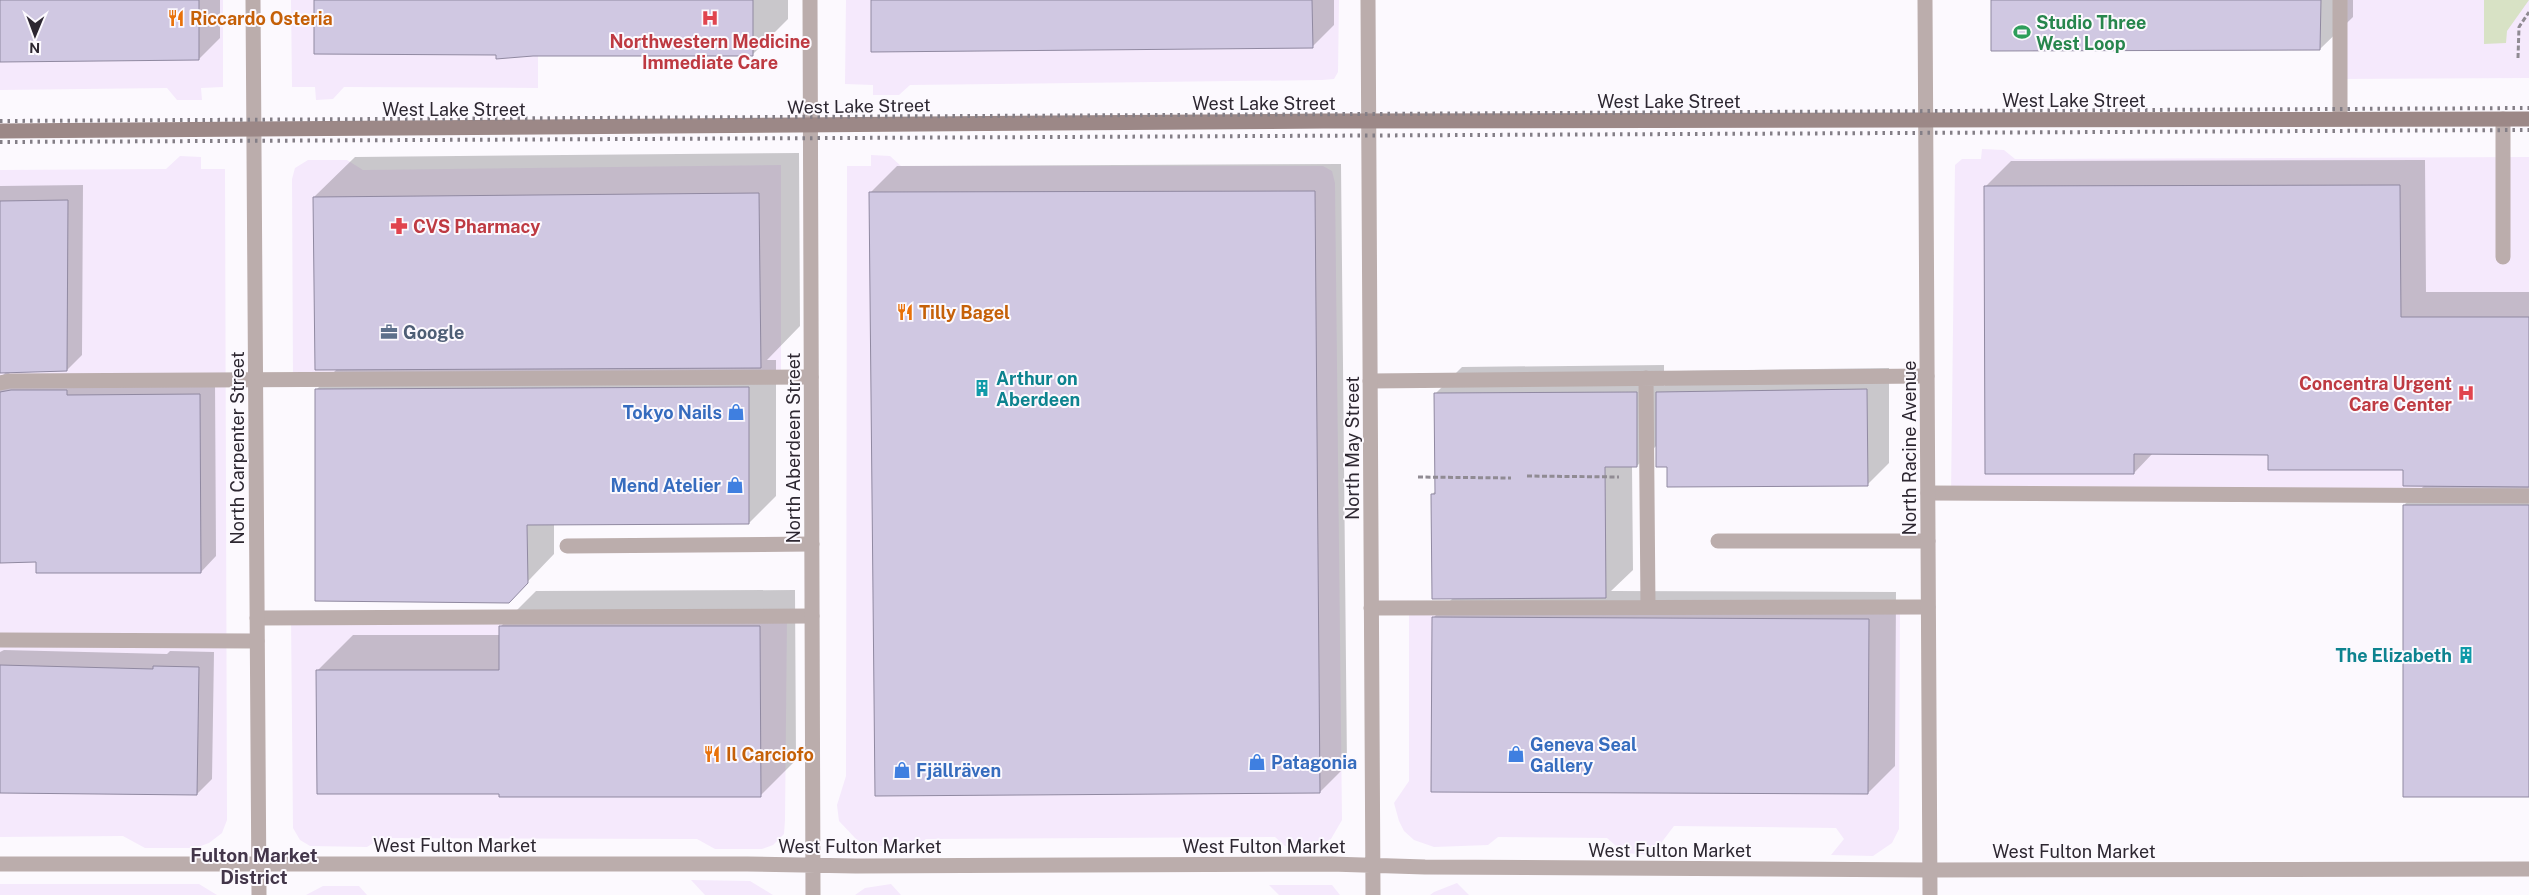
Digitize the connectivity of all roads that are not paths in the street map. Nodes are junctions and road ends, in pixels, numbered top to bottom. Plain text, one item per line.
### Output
1 (253, 0) edge
2 (810, 0) edge
3 (1368, 0) edge
4 (1925, 0) edge
5 (2340, 0) edge
6 (1926, 118) junction
7 (2340, 118) junction
8 (2503, 119) junction
9 (2529, 119) edge
10 (1369, 121) junction
11 (810, 126) junction
12 (254, 129) junction
13 (0, 131) edge
14 (2503, 257) dead end
15 (1927, 376) junction
16 (811, 377) junction
17 (1646, 378) junction
18 (255, 379) junction
19 (1370, 381) junction
20 (0, 383) edge
21 (1928, 493) junction
22 (2529, 496) edge
23 (1718, 541) dead end
24 (1928, 541) junction
25 (812, 544) junction
26 (566, 546) dead end
27 (1648, 607) junction
28 (1928, 607) junction
29 (1371, 608) junction
30 (812, 616) junction
31 (257, 618) junction
32 (0, 640) edge
33 (258, 641) junction
34 (0, 864) edge
35 (259, 864) junction
36 (1372, 865) junction
37 (813, 866) junction
38 (2529, 869) edge
39 (1930, 870) junction
40 (259, 895) edge
41 (813, 895) edge
42 (1373, 895) edge
43 (1930, 895) edge

1 - 12 street, North Carpenter Street
2 - 11 street, North Aberdeen Street
3 - 10 street, North May Street
4 - 6 street, North Racine Avenue
5 - 7 street
6 - 7 main road, West Lake Street
6 - 10 main road, West Lake Street
6 - 15 street, North Racine Avenue
7 - 8 main road, West Lake Street
8 - 9 main road, West Lake Street
8 - 14 street
10 - 11 main road, West Lake Street
10 - 19 street, North May Street
11 - 12 main road, West Lake Street
11 - 16 street, North Aberdeen Street
12 - 13 main road, West Lake Street
12 - 18 street, North Carpenter Street
15 - 17 street
15 - 21 street, North Racine Avenue
16 - 18 street
16 - 25 street, North Aberdeen Street
17 - 19 street
17 - 27 street
18 - 20 street
18 - 31 street, North Carpenter Street
19 - 29 street, North May Street
21 - 22 street
21 - 24 street, North Racine Avenue
23 - 24 street
24 - 28 street, North Racine Avenue
25 - 26 street
25 - 30 street, North Aberdeen Street
27 - 28 street
27 - 29 street
28 - 39 street, North Racine Avenue
29 - 36 street, North May Street
30 - 31 street
30 - 37 street, North Aberdeen Street
31 - 33 street, North Carpenter Street
32 - 33 street
33 - 35 street, North Carpenter Street
34 - 35 street, West Fulton Market
35 - 37 street, West Fulton Market
35 - 40 street, North Carpenter Street
36 - 37 street, West Fulton Market
36 - 39 street, West Fulton Market
36 - 42 street, North May Street
37 - 41 street, North Aberdeen Street
38 - 39 street, West Fulton Market
39 - 43 street, North Racine Avenue

